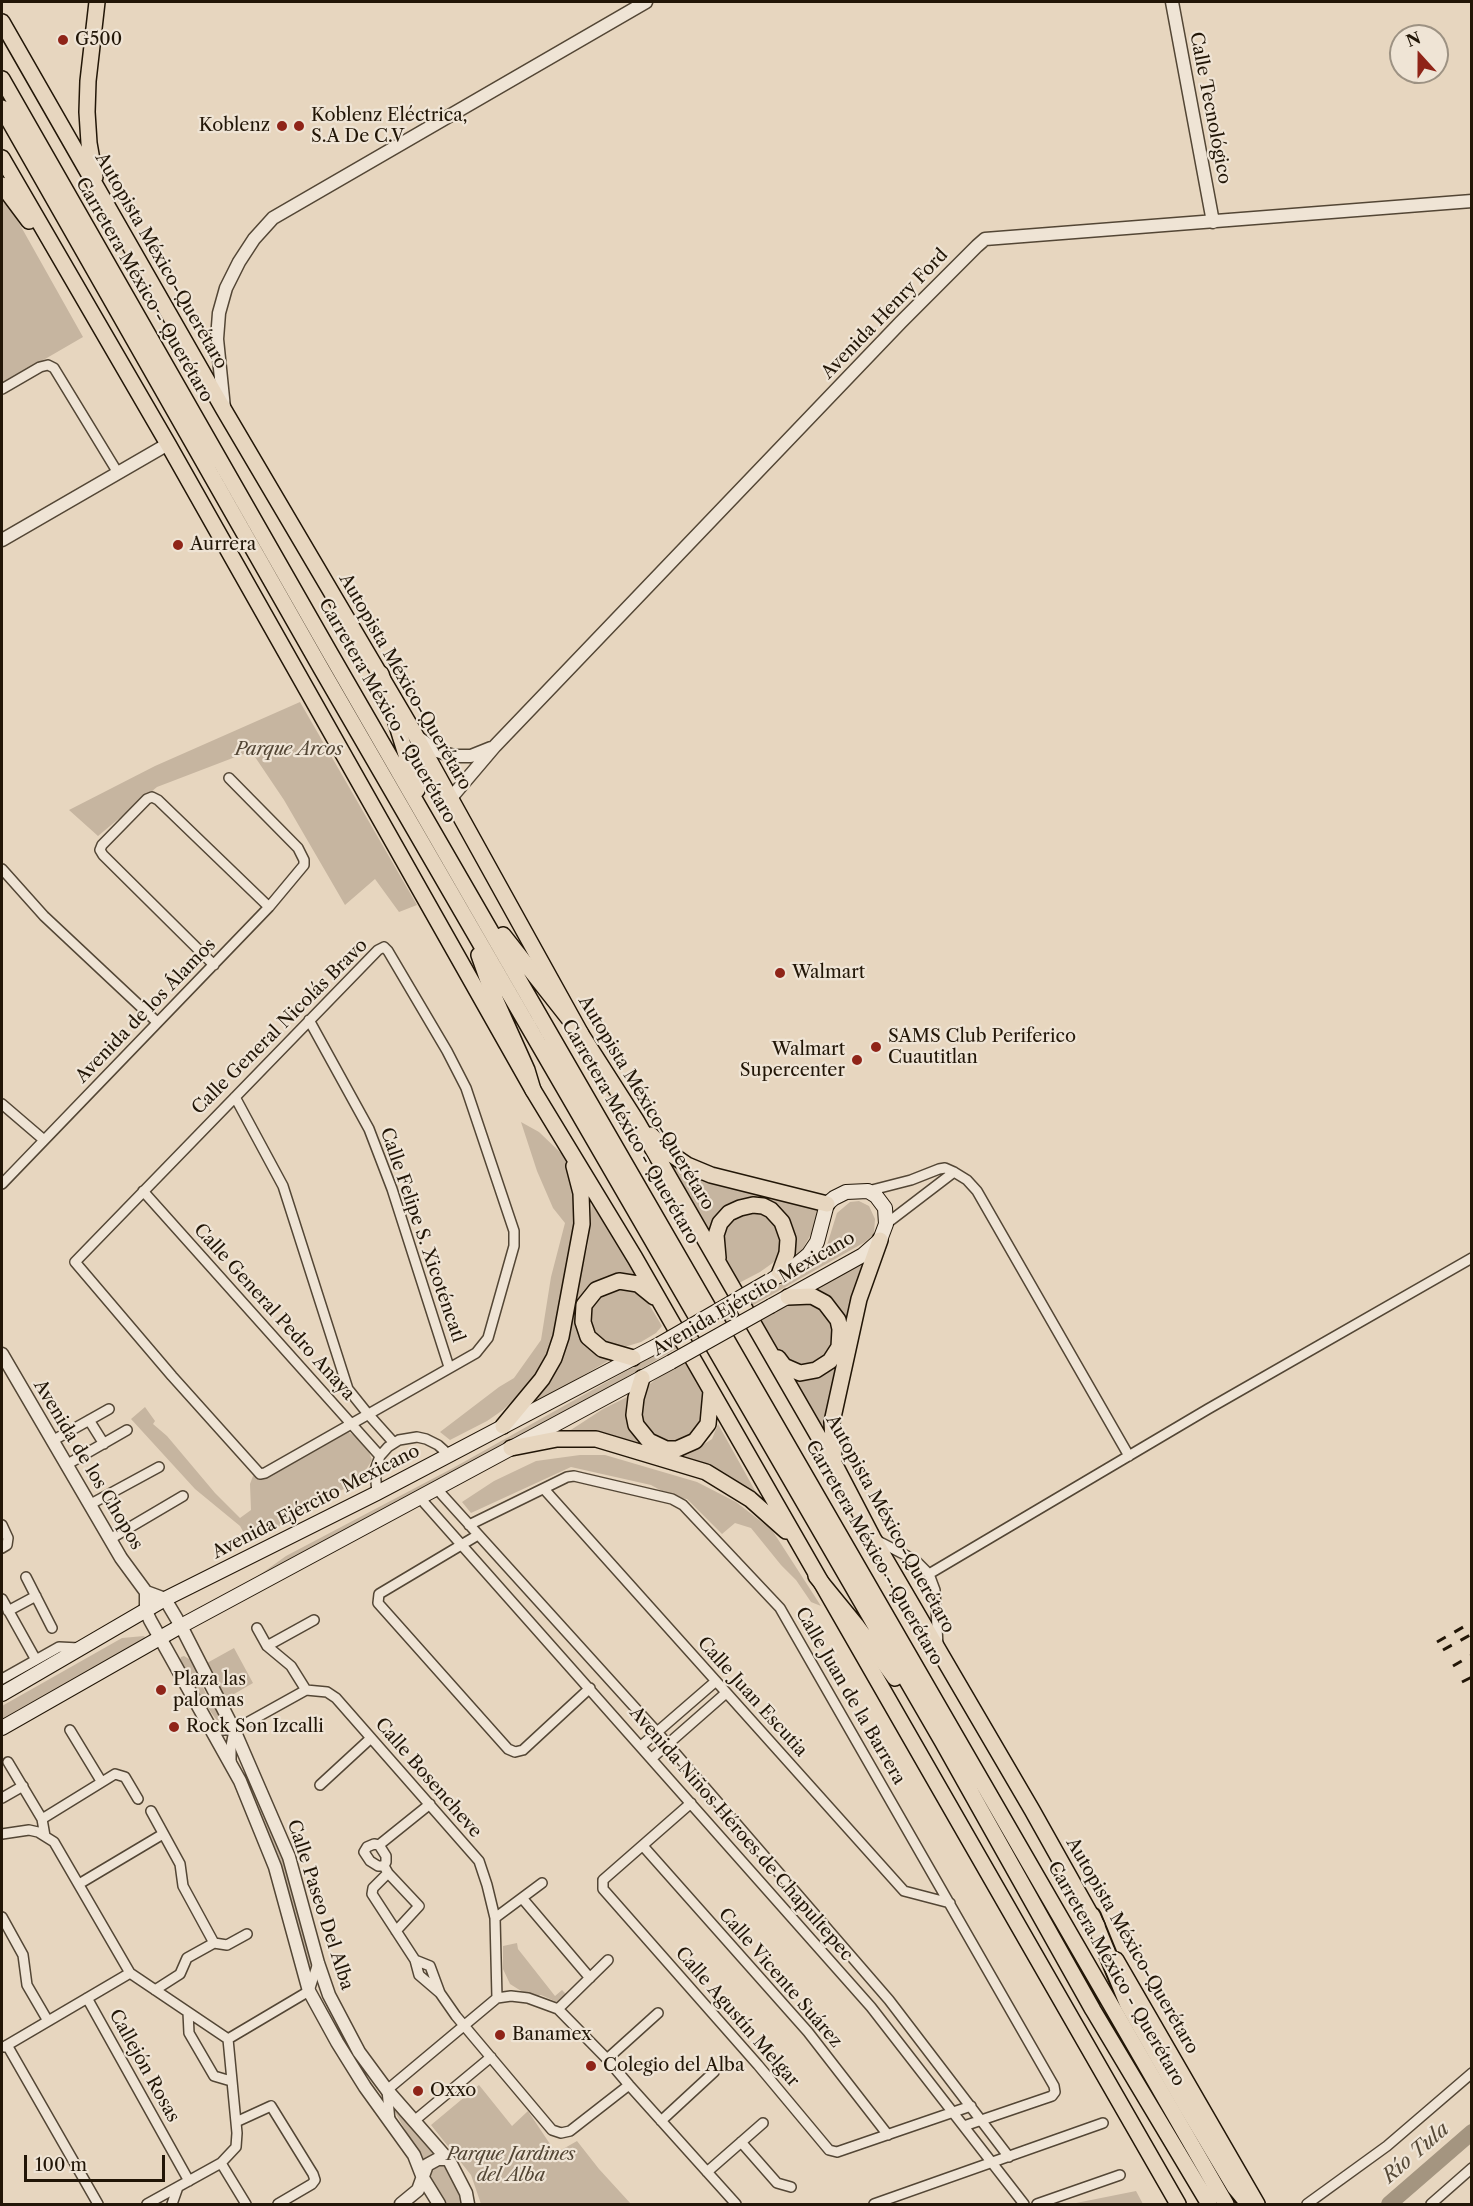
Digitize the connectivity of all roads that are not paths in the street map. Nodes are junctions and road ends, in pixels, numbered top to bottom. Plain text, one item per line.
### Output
1 (98, 2) edge
2 (646, 2) edge
3 (1172, 2) edge
4 (2, 22) edge
5 (2, 79) edge
6 (2, 108) edge
7 (2, 158) edge
8 (2, 185) edge
9 (101, 197) junction
10 (1472, 200) edge
11 (1441, 204) junction
12 (1472, 208) edge
13 (1213, 222) junction
14 (67, 270) junction
15 (2, 389) edge
16 (224, 410) junction
17 (168, 444) junction
18 (118, 473) junction
19 (2, 540) edge
20 (381, 674) junction
21 (412, 729) junction
22 (495, 746) junction
23 (229, 778) dead end
24 (450, 798) junction
25 (425, 815) junction
26 (2, 869) edge
27 (269, 907) junction
28 (480, 911) junction
29 (467, 921) junction
30 (214, 965) junction
31 (309, 1020) junction
32 (157, 1022) junction
33 (581, 1034) junction
34 (533, 1090) junction
35 (234, 1097) junction
36 (2, 1104) edge
37 (636, 1120) junction
38 (561, 1136) junction
39 (44, 1140) junction
40 (954, 1172) junction
41 (2, 1184) edge
42 (143, 1191) junction
43 (868, 1191) junction
44 (827, 1204) junction
45 (886, 1224) junction
46 (880, 1240) junction
47 (1472, 1258) edge
48 (719, 1264) junction
49 (774, 1278) junction
50 (788, 1297) junction
51 (661, 1302) junction
52 (763, 1341) junction
53 (2, 1354) edge
54 (633, 1358) junction
55 (449, 1368) junction
56 (642, 1378) junction
57 (711, 1391) junction
58 (109, 1409) dead end
59 (368, 1414) junction
60 (89, 1420) junction
61 (351, 1424) junction
62 (503, 1426) junction
63 (127, 1430) dead end
64 (52, 1441) junction
65 (394, 1443) junction
66 (104, 1444) junction
67 (511, 1448) junction
68 (448, 1454) junction
69 (380, 1456) junction
70 (1129, 1456) junction
71 (66, 1465) junction
72 (159, 1467) dead end
73 (836, 1467) junction
74 (436, 1488) junction
75 (544, 1489) junction
76 (377, 1493) junction
77 (183, 1496) dead end
78 (420, 1498) junction
79 (89, 1505) junction
80 (2, 1525) edge
81 (469, 1525) junction
82 (478, 1535) junction
83 (873, 1538) junction
84 (110, 1539) junction
85 (796, 1540) junction
86 (460, 1545) junction
87 (2, 1548) edge
88 (929, 1574) junction
89 (816, 1576) junction
90 (26, 1577) dead end
91 (146, 1592) junction
92 (36, 1596) junction
93 (2, 1599) edge
94 (165, 1599) junction
95 (8, 1611) junction
96 (146, 1611) junction
97 (314, 1620) dead end
98 (181, 1626) junction
99 (52, 1628) dead end
100 (257, 1628) dead end
101 (566, 1633) junction
102 (159, 1638) junction
103 (552, 1645) junction
104 (267, 1646) junction
105 (79, 1648) junction
106 (939, 1651) junction
107 (36, 1660) junction
108 (2, 1679) edge
109 (716, 1681) junction
110 (590, 1688) junction
111 (306, 1690) junction
112 (726, 1693) junction
113 (2, 1694) edge
114 (210, 1726) junction
115 (2, 1728) edge
116 (70, 1730) dead end
117 (234, 1730) junction
118 (657, 1732) junction
119 (371, 1738) junction
120 (942, 1741) junction
121 (668, 1745) junction
122 (641, 1746) junction
123 (652, 1758) junction
124 (8, 1762) dead end
125 (231, 1764) junction
126 (101, 1781) junction
127 (320, 1785) dead end
128 (23, 1786) junction
129 (2, 1798) edge
130 (138, 1799) dead end
131 (692, 1803) junction
132 (430, 1804) junction
133 (151, 1812) dead end
134 (42, 1819) junction
135 (2, 1834) edge
136 (163, 1834) junction
137 (45, 1836) junction
138 (379, 1845) junction
139 (642, 1846) junction
140 (386, 1869) junction
141 (542, 1883) dead end
142 (79, 1884) junction
143 (522, 1898) junction
144 (950, 1904) junction
145 (811, 1910) junction
146 (2, 1917) edge
147 (1092, 1917) junction
148 (495, 1918) junction
149 (797, 1923) junction
150 (823, 1924) junction
151 (396, 1931) junction
152 (248, 1934) dead end
153 (808, 1936) junction
154 (214, 1943) junction
155 (608, 1960) dead end
156 (318, 1963) junction
157 (130, 1973) junction
158 (590, 1978) junction
159 (154, 1989) junction
160 (309, 1991) junction
161 (329, 1995) junction
162 (87, 1998) junction
163 (497, 1998) junction
164 (558, 2009) junction
165 (188, 2012) junction
166 (658, 2013) dead end
167 (48, 2021) junction
168 (464, 2024) junction
169 (228, 2038) junction
170 (4, 2047) edge
171 (491, 2057) junction
172 (608, 2058) junction
173 (714, 2072) dead end
174 (1472, 2073) edge
175 (231, 2081) junction
176 (628, 2085) junction
177 (365, 2086) junction
178 (387, 2090) junction
179 (971, 2106) junction
180 (953, 2112) junction
181 (981, 2119) junction
182 (390, 2121) junction
183 (414, 2121) junction
184 (661, 2121) junction
185 (236, 2122) junction
186 (763, 2123) dead end
187 (1103, 2123) dead end
188 (964, 2126) junction
189 (888, 2135) junction
190 (741, 2142) junction
191 (1009, 2157) junction
192 (447, 2159) junction
193 (221, 2163) junction
194 (991, 2163) junction
195 (1472, 2168) edge
196 (707, 2172) junction
197 (1120, 2175) dead end
198 (423, 2178) junction
199 (189, 2181) junction
200 (178, 2187) junction
201 (791, 2187) dead end
202 (467, 2204) edge
203 (98, 2205) edge
204 (147, 2205) edge
205 (172, 2205) edge
206 (246, 2205) edge
207 (278, 2205) edge
208 (400, 2205) edge
209 (439, 2205) edge
210 (736, 2205) edge
211 (874, 2205) edge
212 (1024, 2205) edge
213 (1037, 2205) edge
214 (1178, 2205) edge
215 (1209, 2205) edge
216 (1226, 2205) edge
217 (1249, 2205) edge
218 (1257, 2205) edge
219 (1307, 2205) edge
220 (1431, 2205) edge

1 - 9 main road
2 - 16 street
3 - 13 street, Calle Tecnológico
4 - 9 main road, Autopista México-Querétaro
5 - 25 main road, Carretera México - Querétaro
6 - 29 main road, Carretera México - Querétaro
7 - 14 main road
8 - 14 main road
9 - 16 main road, Autopista México-Querétaro
10 - 11 street, Avenida Henry Ford
11 - 12 street, Avenida Henry Ford
11 - 13 street, Avenida Henry Ford
13 - 22 street, Avenida Henry Ford
14 - 17 main road
15 - 18 street
16 - 20 main road, Autopista México-Querétaro
17 - 18 street
17 - 34 main road
18 - 19 street
20 - 21 main road, Autopista México-Querétaro
20 - 25 main road
21 - 22 street, Avenida Henry Ford
21 - 24 main road, Autopista México-Querétaro
22 - 24 street, Avenida Henry Ford
23 - 27 street, Avenida de los Álamos
24 - 33 main road, Autopista México-Querétaro
25 - 28 main road, Carretera México - Querétaro
26 - 32 street
27 - 30 street, Avenida de los Álamos
27 - 30 street
28 - 33 main road
28 - 216 main road, Carretera México - Querétaro
29 - 34 main road
29 - 120 main road, Carretera México - Querétaro
30 - 32 street, Avenida de los Álamos
31 - 35 street, Calle General Nicolás Bravo
31 - 55 street, Calle Felipe S. Xicoténcatl
31 - 55 street, Calle General Nicolás Bravo
32 - 39 street, Avenida de los Álamos
33 - 37 main road, Autopista México-Querétaro
34 - 38 main road
35 - 42 street, Calle General Nicolás Bravo
35 - 59 street
36 - 39 street
37 - 44 main road
37 - 48 main road, Autopista México-Querétaro
38 - 51 main road
38 - 62 main road
39 - 41 street, Avenida de los Álamos
40 - 43 street
40 - 45 street
40 - 70 street
42 - 61 street, Calle General Pedro Anaya
42 - 61 street, Calle General Nicolás Bravo
43 - 44 main road
43 - 45 main road
44 - 49 main road, Avenida Ejército Mexicano
45 - 46 main road, Avenida Ejército Mexicano
46 - 50 main road, Avenida Ejército Mexicano
46 - 73 main road
47 - 70 street
48 - 49 main road
48 - 52 main road, Autopista México-Querétaro
49 - 54 main road, Avenida Ejército Mexicano, bridge
50 - 52 main road
50 - 56 main road, Avenida Ejército Mexicano, bridge
51 - 54 main road
51 - 57 main road
52 - 73 main road, Autopista México-Querétaro
53 - 64 street, Avenida de los Chopos
54 - 62 main road, Avenida Ejército Mexicano
55 - 59 street, Calle General Nicolás Bravo
56 - 57 main road
56 - 67 main road, Avenida Ejército Mexicano
57 - 85 main road
58 - 60 street
59 - 61 street, Calle General Nicolás Bravo
59 - 65 street
60 - 64 street
60 - 66 street
61 - 69 street, Calle General Pedro Anaya
62 - 68 main road, Avenida Ejército Mexicano
63 - 66 street
64 - 71 street, Avenida de los Chopos
65 - 68 street
65 - 69 street
66 - 71 street
67 - 74 main road, Avenida Ejército Mexicano
67 - 85 main road
68 - 76 main road, Avenida Ejército Mexicano
69 - 76 street
70 - 88 street
71 - 79 street, Avenida de los Chopos
72 - 79 street
73 - 83 main road, Autopista México-Querétaro
74 - 78 main road, Avenida Ejército Mexicano
74 - 81 street, Avenida Niños Héroes de Chapultepec
75 - 81 street, Calle Juan de la Barrera
75 - 109 street, Calle Juan Escutia
75 - 144 street, Calle Juan de la Barrera
76 - 94 main road, Avenida Ejército Mexicano
77 - 84 street
78 - 86 street, Avenida Niños Héroes de Chapultepec
78 - 98 main road, Avenida Ejército Mexicano
79 - 84 street, Avenida de los Chopos
80 - 87 street
81 - 82 street, Avenida Niños Héroes de Chapultepec
82 - 86 street
82 - 101 street, Avenida Niños Héroes de Chapultepec
83 - 88 street
83 - 106 main road, Autopista México-Querétaro
84 - 91 street, Avenida de los Chopos
85 - 89 main road
86 - 103 street, Avenida Niños Héroes de Chapultepec
86 - 110 street
88 - 106 street
89 - 120 main road
89 - 214 main road
90 - 92 street
91 - 94 street
91 - 96 street
92 - 95 street
92 - 99 street
93 - 95 street
94 - 96 main road, Avenida Ejército Mexicano
94 - 98 street, Calle Paseo Del Alba
95 - 107 street
96 - 102 street, Calle Paseo Del Alba
96 - 105 main road, Avenida Ejército Mexicano
97 - 104 street
98 - 102 main road, Avenida Ejército Mexicano
98 - 117 street, Calle Paseo Del Alba
100 - 104 street
101 - 103 street
101 - 118 street, Avenida Niños Héroes de Chapultepec
102 - 114 street, Calle Paseo Del Alba
102 - 115 main road, Avenida Ejército Mexicano
103 - 110 street, Avenida Niños Héroes de Chapultepec
104 - 111 street
105 - 107 street
105 - 113 main road, Avenida Ejército Mexicano
106 - 147 main road, Autopista México-Querétaro
107 - 108 street
109 - 112 street, Calle Juan Escutia
109 - 118 street
110 - 122 street, Avenida Niños Héroes de Chapultepec
111 - 117 street
111 - 119 street, Calle Bosencheve
112 - 121 street
112 - 144 street, Calle Juan Escutia
114 - 117 street
114 - 125 street, Calle Paseo Del Alba
116 - 126 street
117 - 125 street
117 - 156 street, Calle Paseo Del Alba
118 - 121 street, Avenida Niños Héroes de Chapultepec
118 - 122 street
119 - 127 street
119 - 132 street, Calle Bosencheve
120 - 215 main road, Carretera México - Querétaro
121 - 123 street
121 - 145 street, Avenida Niños Héroes de Chapultepec
122 - 123 street, Avenida Niños Héroes de Chapultepec
123 - 131 street, Avenida Niños Héroes de Chapultepec
124 - 128 street
125 - 160 street, Calle Paseo Del Alba
126 - 130 street
126 - 134 street
128 - 129 street
128 - 134 street
131 - 139 street, Calle Agustín Melgar
131 - 149 street, Avenida Niños Héroes de Chapultepec
132 - 138 street
132 - 148 street, Calle Bosencheve
133 - 136 street
134 - 137 street
135 - 137 street
136 - 142 street
136 - 154 street
137 - 142 street
138 - 140 street
138 - 140 street
139 - 189 street, Calle Vicente Suárez
139 - 189 street, Calle Agustín Melgar
140 - 151 street
140 - 151 street
141 - 143 street
142 - 157 street
143 - 148 street
143 - 158 street
144 - 181 street, Calle Juan de la Barrera
145 - 149 street
145 - 150 street, Avenida Niños Héroes de Chapultepec
146 - 167 street
147 - 217 highway
147 - 218 main road, Autopista México-Querétaro
148 - 163 street, Calle Bosencheve
149 - 153 street, Avenida Niños Héroes de Chapultepec
150 - 153 street
150 - 179 street, Avenida Niños Héroes de Chapultepec
151 - 168 street
152 - 154 street
153 - 180 street, Avenida Niños Héroes de Chapultepec
154 - 159 street
155 - 158 street
156 - 160 street
156 - 161 street, Calle Paseo Del Alba
157 - 159 street
157 - 162 street
158 - 164 street
159 - 165 street
160 - 161 street
160 - 169 street
160 - 177 street, Calle Paseo Del Alba
161 - 178 street, Calle Paseo Del Alba
162 - 167 street
162 - 199 street, Callejón Rosas
163 - 164 street
163 - 168 street
164 - 172 street
165 - 169 street
165 - 175 street
166 - 172 street
167 - 170 street
168 - 171 street
168 - 178 street
169 - 175 street
170 - 203 street
171 - 176 street
171 - 183 street
172 - 176 street
173 - 184 street
174 - 219 street
175 - 185 street
176 - 184 street
177 - 178 street
177 - 182 street, Calle Paseo Del Alba
178 - 182 street
178 - 183 street, Calle Paseo Del Alba
179 - 180 street, Calle Agustín Melgar
179 - 181 street, Avenida Niños Héroes de Chapultepec
180 - 188 street, Avenida Niños Héroes de Chapultepec
180 - 189 street, Calle Agustín Melgar
181 - 188 street
181 - 191 street, Avenida Niños Héroes de Chapultepec
182 - 198 street, Calle Paseo Del Alba
183 - 192 street, Calle Paseo Del Alba
184 - 196 street
185 - 193 street
185 - 207 street
186 - 190 street
187 - 191 street
188 - 194 street, Avenida Niños Héroes de Chapultepec
190 - 196 street
190 - 201 street
191 - 194 street
192 - 198 street
192 - 202 street, Calle Paseo Del Alba
193 - 199 street
193 - 206 street
194 - 211 street
194 - 212 street, Avenida Niños Héroes de Chapultepec
195 - 220 street
196 - 210 street
197 - 213 street
198 - 208 street
198 - 209 street, Calle Paseo Del Alba
199 - 200 street
200 - 204 street
200 - 205 street

